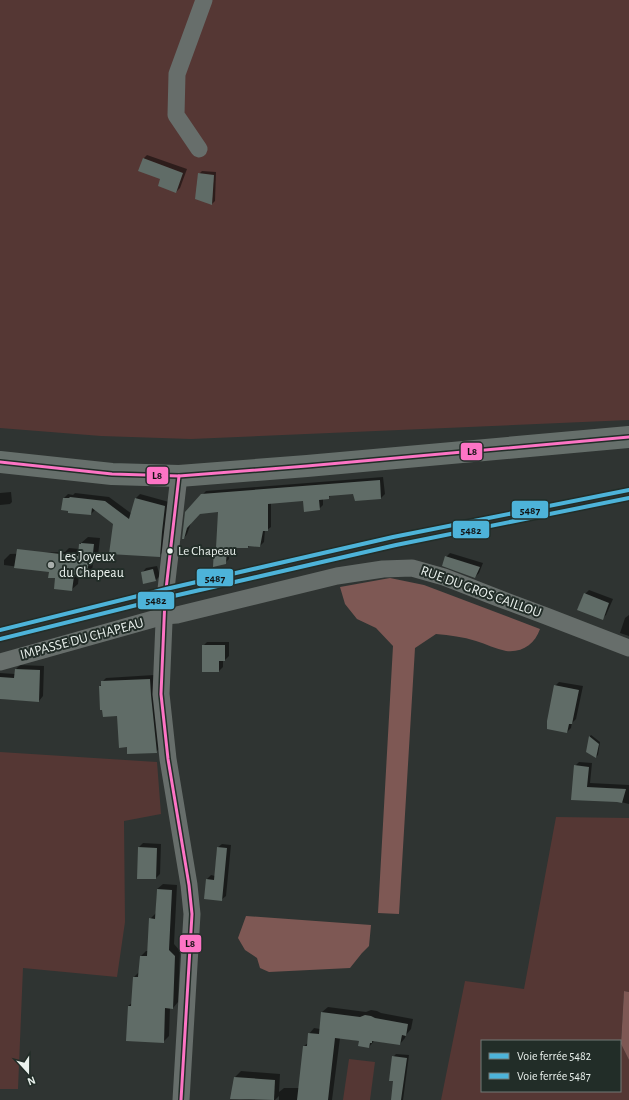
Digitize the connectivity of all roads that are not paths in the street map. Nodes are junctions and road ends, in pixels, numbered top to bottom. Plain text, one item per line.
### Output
1 (204, 0) edge
2 (199, 149) dead end
3 (629, 437) edge
4 (0, 462) edge
5 (179, 476) junction
6 (164, 616) junction
7 (629, 648) edge
8 (0, 662) edge
9 (181, 1100) edge

1 - 2 street
3 - 5 main road
4 - 5 main road
5 - 6 street
6 - 7 street, RUE DU GROS CAILLOU
6 - 8 street, IMPASSE DU CHAPEAU
6 - 9 street

